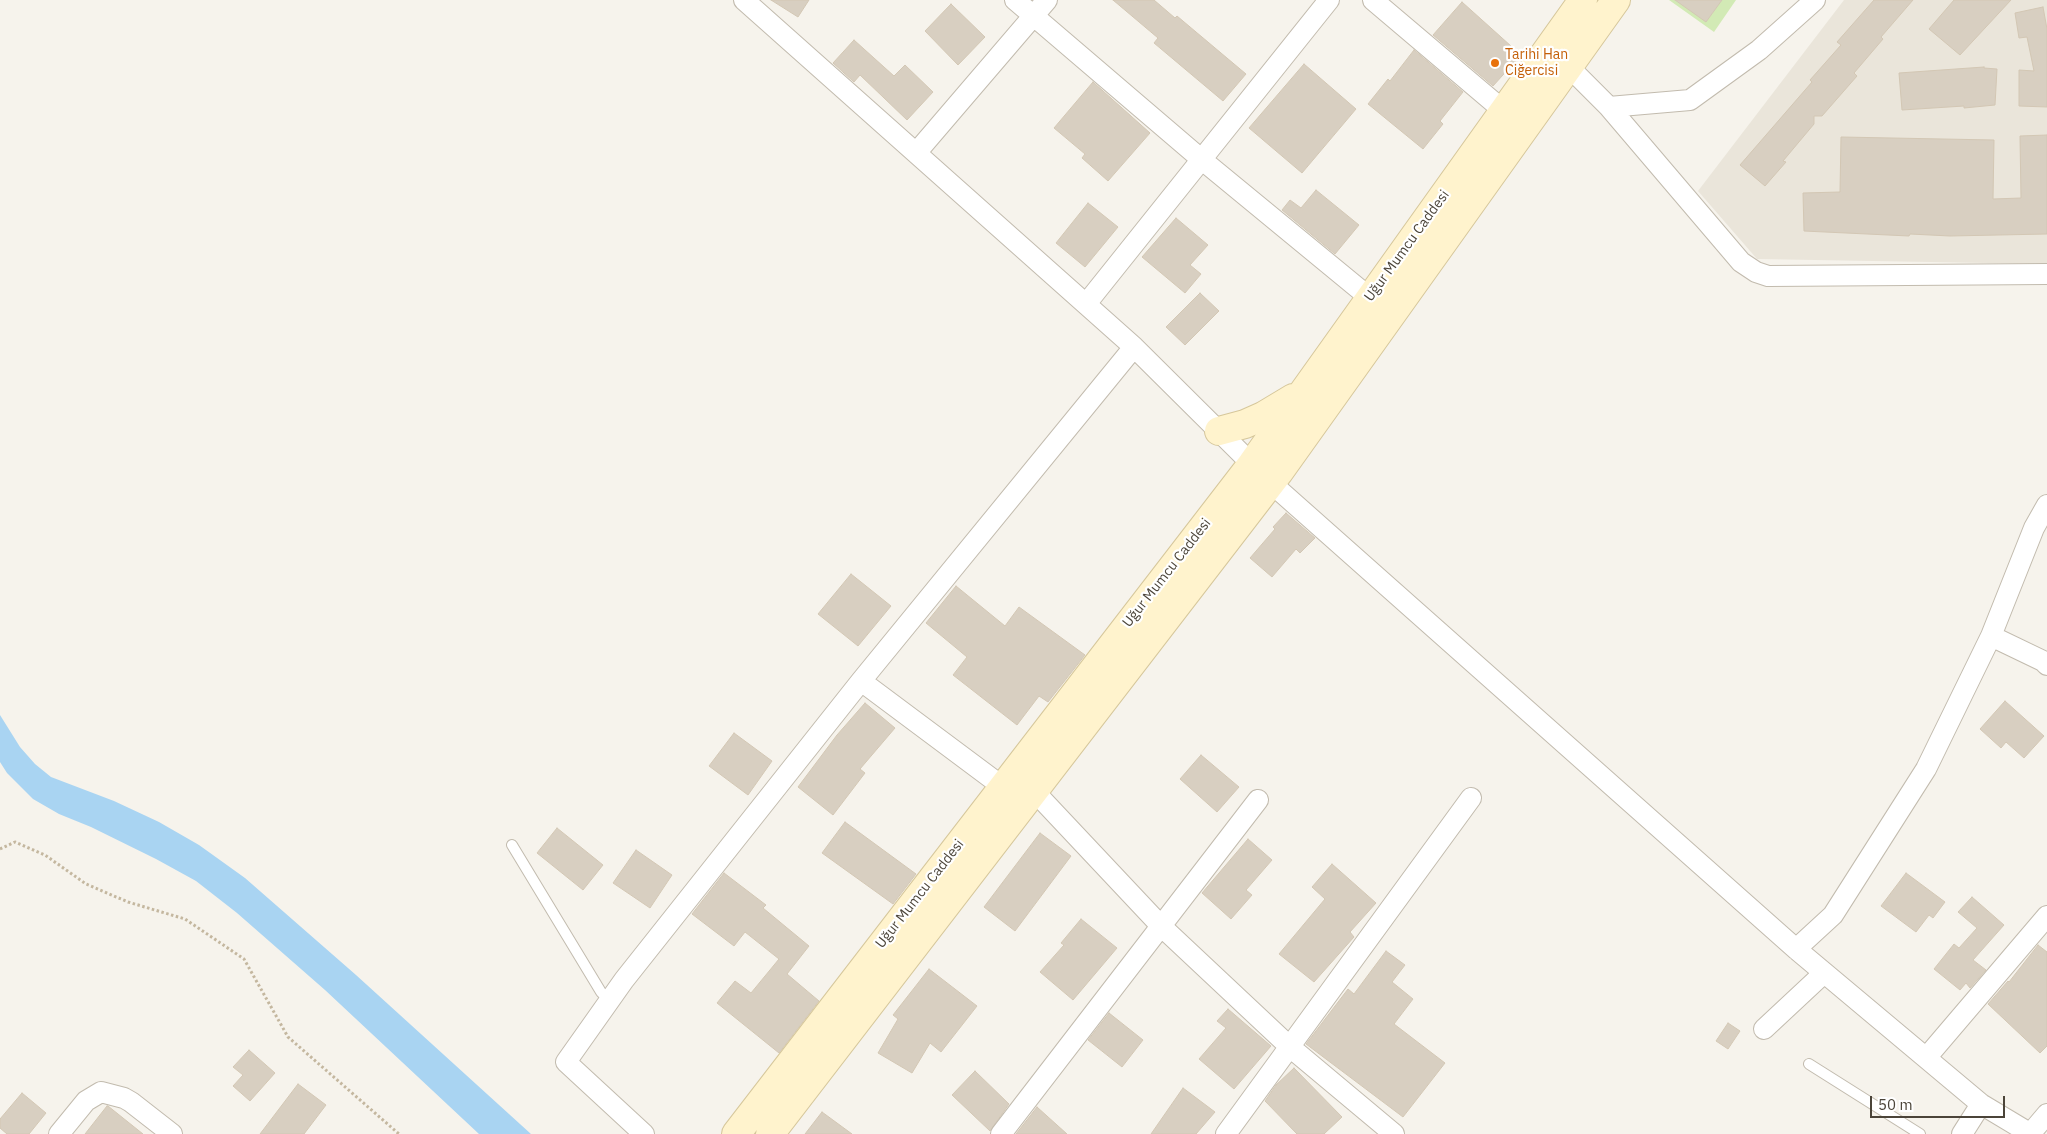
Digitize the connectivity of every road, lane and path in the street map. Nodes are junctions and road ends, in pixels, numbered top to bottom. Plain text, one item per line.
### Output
1 (744, 0) edge
2 (1015, 0) edge
3 (1048, 0) edge
4 (1329, 0) edge
5 (1373, 0) edge
6 (1616, 0) edge
7 (1815, 0) edge
8 (1575, 4) edge
9 (1034, 16) junction
10 (1596, 28) junction
11 (1546, 51) junction
12 (1569, 67) junction
13 (1609, 107) junction
14 (1504, 111) junction
15 (916, 153) junction
16 (1202, 159) junction
17 (2047, 274) edge
18 (1370, 298) junction
19 (1086, 304) junction
20 (1134, 347) junction
21 (1303, 392) junction
22 (1219, 431) junction
23 (1252, 464) junction
24 (1271, 483) junction
25 (2047, 505) edge
26 (1991, 636) junction
27 (2047, 665) edge
28 (861, 681) junction
29 (1003, 787) junction
30 (1034, 791) junction
31 (1471, 798) dead end
32 (1258, 800) dead end
33 (512, 845) dead end
34 (0, 849) edge
35 (2047, 916) edge
36 (1161, 926) junction
37 (1796, 949) junction
38 (1824, 973) junction
39 (609, 1000) junction
40 (1764, 1029) dead end
41 (1290, 1047) junction
42 (1926, 1058) junction
43 (1809, 1064) dead end
44 (1981, 1104) junction
45 (2047, 1114) edge
46 (59, 1134) edge
47 (172, 1134) edge
48 (399, 1134) edge
49 (644, 1134) edge
50 (736, 1134) edge
51 (770, 1134) edge
52 (1001, 1134) edge
53 (1226, 1134) edge
54 (1394, 1134) edge
55 (1920, 1134) edge
56 (1962, 1134) edge
57 (2031, 1134) edge

1 - 15 street
2 - 9 street
3 - 9 street
4 - 16 street
5 - 14 street
6 - 10 street, Uğur Mumcu Caddesi
7 - 13 street
8 - 10 street
8 - 11 street, Uğur Mumcu Caddesi
9 - 15 street
9 - 16 street
10 - 12 street, Uğur Mumcu Caddesi
11 - 12 street
11 - 14 street, Uğur Mumcu Caddesi
12 - 13 street
12 - 24 street, Uğur Mumcu Caddesi
13 - 17 street
14 - 18 street, Uğur Mumcu Caddesi
15 - 19 street
16 - 18 street
16 - 19 street
18 - 21 street, Uğur Mumcu Caddesi
19 - 20 street
20 - 22 street
20 - 28 street
21 - 22 street
21 - 23 street, Uğur Mumcu Caddesi
22 - 23 street
23 - 24 street
23 - 29 street, Uğur Mumcu Caddesi
24 - 30 street, Uğur Mumcu Caddesi
24 - 37 street
25 - 26 street
26 - 27 street
26 - 37 street
28 - 29 street
28 - 39 street
29 - 50 street, Uğur Mumcu Caddesi
30 - 36 street
30 - 51 street, Uğur Mumcu Caddesi
31 - 41 street
32 - 36 street
33 - 39 lane
34 - 48 path
35 - 42 street
36 - 41 street
36 - 52 street
37 - 38 street
38 - 40 street
38 - 42 street
39 - 49 street
41 - 53 street
41 - 54 street
42 - 44 street
43 - 55 lane
44 - 56 street
44 - 57 street
45 - 57 street
46 - 47 street

